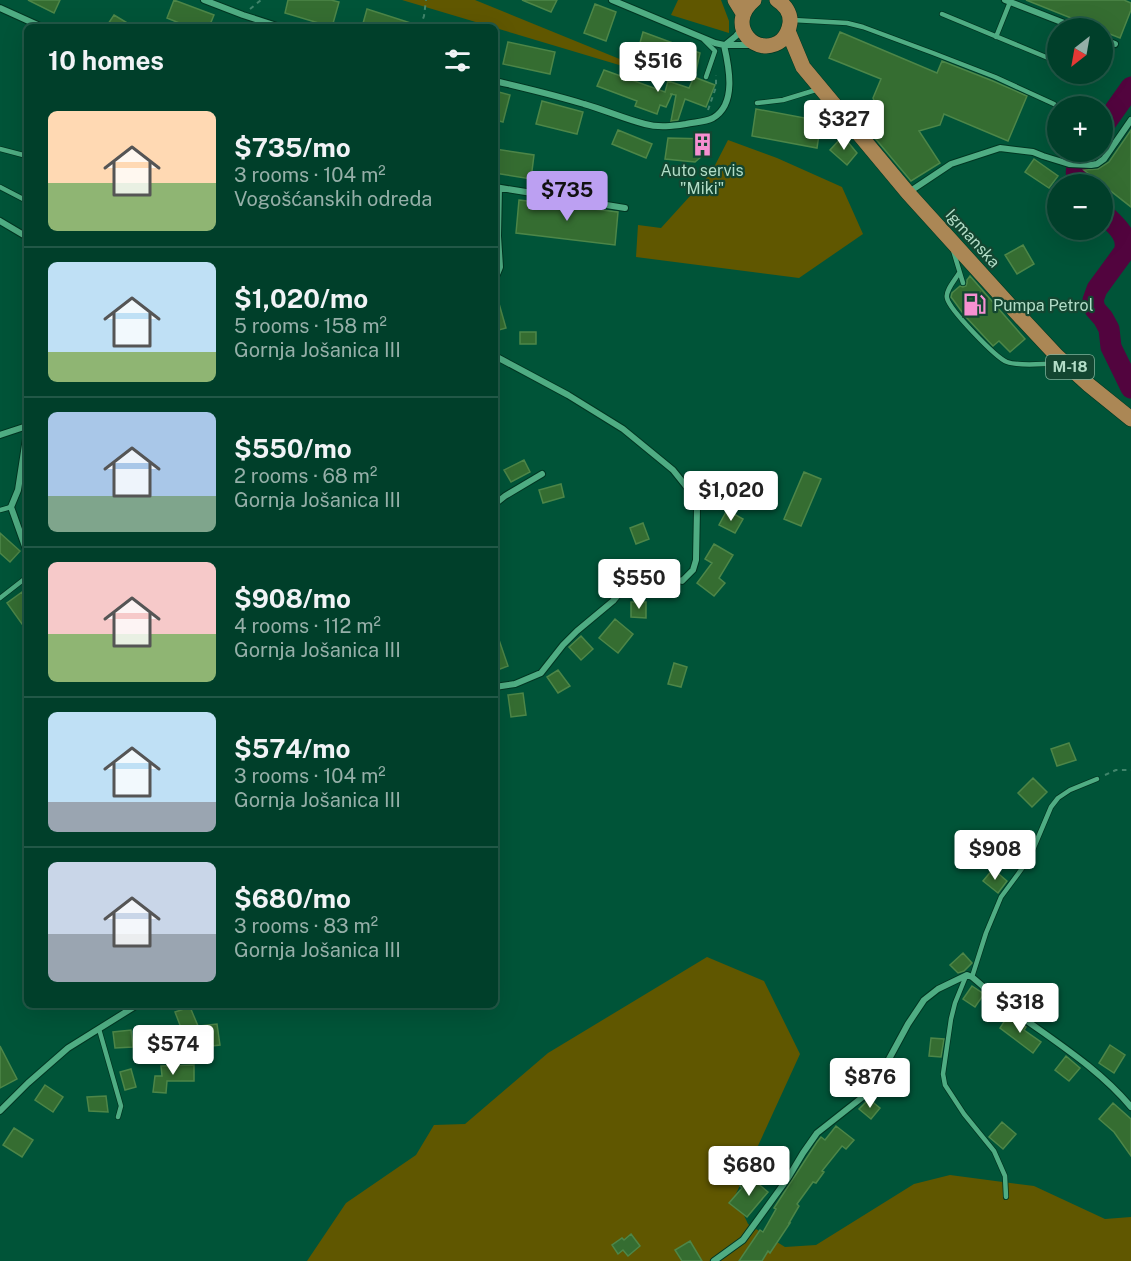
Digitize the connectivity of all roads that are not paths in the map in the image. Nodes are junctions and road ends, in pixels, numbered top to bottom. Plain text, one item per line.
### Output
1 (204, 0) edge
2 (612, 0) edge
3 (754, 0) edge
4 (777, 0) edge
5 (1007, 1) edge
6 (624, 2) edge
7 (0, 8) edge
8 (740, 12) edge
9 (942, 14) dead end
10 (790, 18) junction
11 (1051, 18) edge
12 (35, 24) edge
13 (271, 24) edge
14 (996, 37) junction
15 (702, 38) junction
16 (1113, 43) edge
17 (1116, 44) dead end
18 (724, 45) junction
19 (762, 45) junction
20 (1047, 58) edge
21 (803, 67) junction
22 (706, 77) dead end
23 (498, 82) edge
24 (821, 88) junction
25 (1047, 101) edge
26 (757, 103) dead end
27 (1131, 120) edge
28 (0, 149) edge
29 (24, 155) edge
30 (0, 187) edge
31 (498, 187) edge
32 (908, 193) junction
33 (24, 199) edge
34 (625, 208) dead end
35 (0, 221) edge
36 (24, 235) edge
37 (951, 242) junction
38 (498, 246) edge
39 (498, 272) edge
40 (959, 273) junction
41 (963, 283) dead end
42 (498, 358) edge
43 (1064, 362) junction
44 (1131, 419) edge
45 (24, 427) edge
46 (0, 435) edge
47 (24, 451) edge
48 (542, 474) dead end
49 (498, 502) edge
50 (11, 507) junction
51 (0, 510) edge
52 (24, 544) edge
53 (24, 579) edge
54 (0, 598) edge
55 (498, 687) edge
56 (1097, 779) road end
57 (969, 976) junction
58 (132, 1008) edge
59 (99, 1029) junction
60 (1131, 1107) edge
61 (0, 1111) edge
62 (118, 1117) dead end
63 (1006, 1197) dead end
64 (714, 1261) edge

1 - 13 street
2 - 6 street
3 - 8 main road
4 - 10 main road, M-18
5 - 11 street
5 - 14 lane
6 - 15 street
7 - 12 street
8 - 18 street
8 - 19 main road, M-18
9 - 14 lane
10 - 19 main road
10 - 21 main road, Igmanska / M-18
10 - 25 lane
14 - 20 lane
15 - 18 street
15 - 22 lane
16 - 17 street
18 - 19 street
18 - 23 street
19 - 21 main road, Igmanska / M-18
21 - 24 main road, Igmanska / M-18
24 - 26 lane
24 - 32 main road, Igmanska / M-18
27 - 32 street
28 - 29 lane
30 - 33 lane
31 - 34 street
32 - 37 main road, Igmanska / M-18
35 - 36 street
37 - 40 lane
37 - 43 main road, Igmanska / M-18
38 - 39 street
40 - 41 lane
40 - 43 lane
42 - 55 street
43 - 44 main road, Igmanska / M-18
45 - 46 street
47 - 50 street
48 - 49 street
50 - 51 lane
50 - 52 street
53 - 54 lane
56 - 57 lane
57 - 60 street
57 - 63 lane
57 - 64 street
58 - 59 street
59 - 61 street
59 - 62 lane

